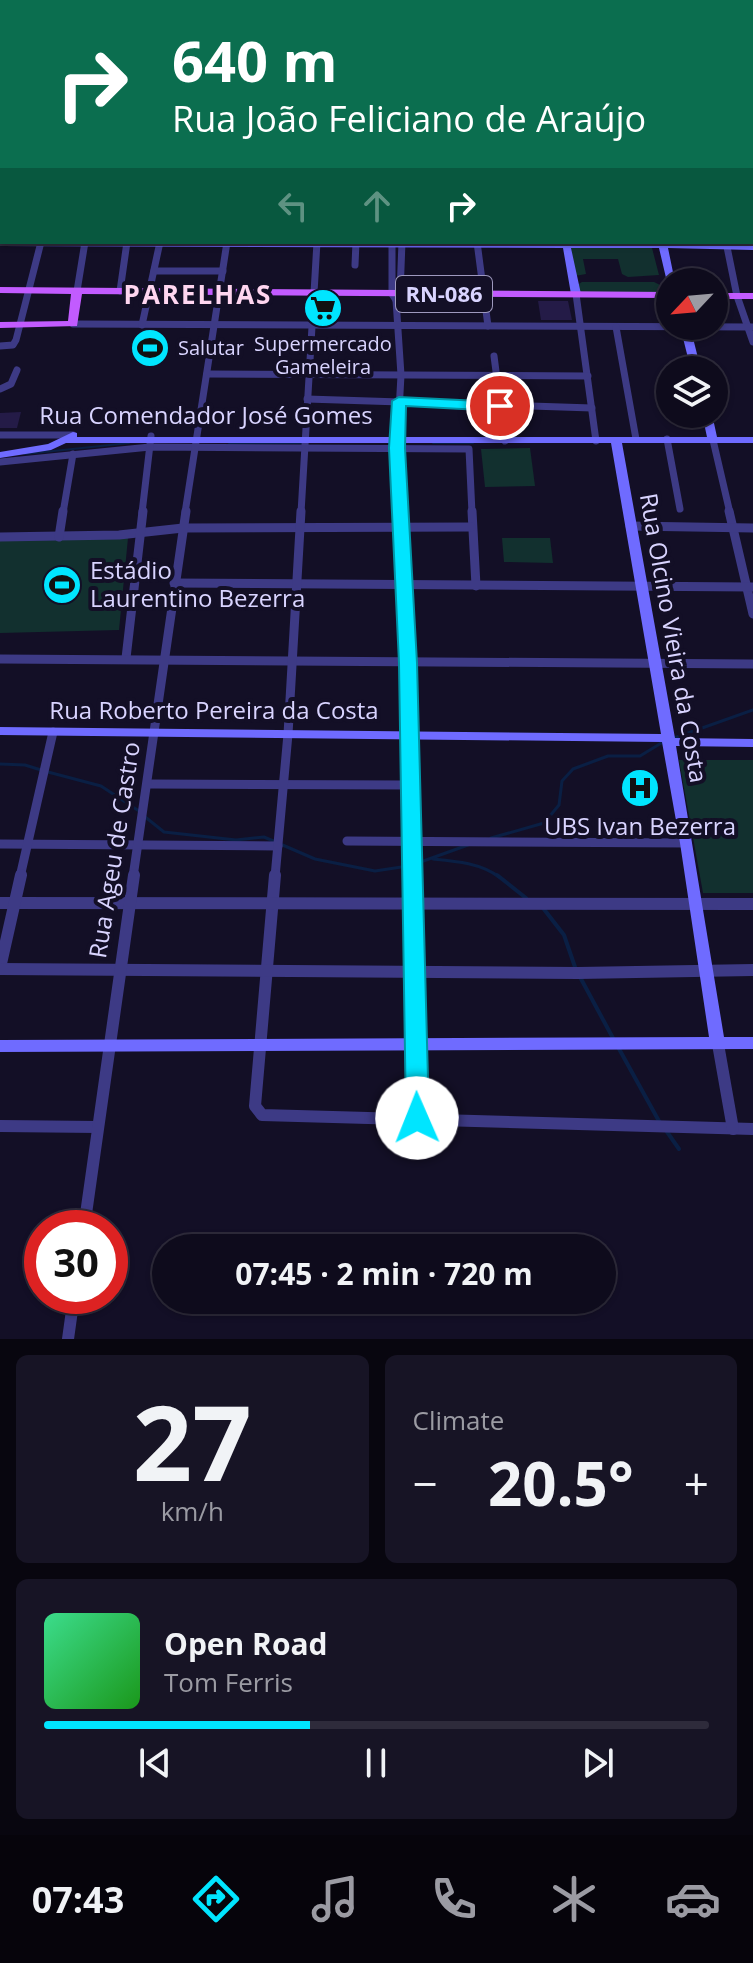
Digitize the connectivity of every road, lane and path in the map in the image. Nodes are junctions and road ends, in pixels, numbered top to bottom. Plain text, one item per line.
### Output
1 (40, 244) edge
2 (86, 244) edge
3 (127, 244) edge
4 (160, 244) edge
5 (227, 244) edge
6 (317, 244) edge
7 (356, 244) edge
8 (397, 244) edge
9 (478, 244) edge
10 (568, 244) edge
11 (662, 244) edge
12 (727, 244) edge
13 (753, 247) edge
14 (355, 265) dead end
15 (668, 268) edge
16 (154, 271) junction
17 (223, 271) junction
18 (0, 290) edge
19 (28, 290) junction
20 (77, 291) junction
21 (120, 291) junction
22 (149, 291) junction
23 (219, 292) junction
24 (312, 293) junction
25 (486, 294) junction
26 (576, 294) junction
27 (656, 295) edge
28 (396, 296) junction
29 (728, 296) edge
30 (737, 296) junction
31 (753, 296) edge
32 (73, 324) junction
33 (0, 325) edge
34 (21, 325) junction
35 (142, 325) junction
36 (215, 325) junction
37 (311, 325) junction
38 (398, 326) junction
39 (488, 326) junction
40 (656, 326) edge
41 (583, 327) junction
42 (616, 327) junction
43 (728, 327) edge
44 (751, 327) edge
45 (753, 342) edge
46 (0, 346) edge
47 (494, 356) dead end
48 (17, 370) dead end
49 (207, 374) junction
50 (401, 375) junction
51 (309, 376) junction
52 (497, 376) junction
53 (588, 376) junction
54 (0, 389) edge
55 (307, 399) junction
56 (399, 401) junction
57 (500, 406) junction
58 (592, 408) junction
59 (710, 428) edge
60 (0, 437) edge
61 (70, 438) junction
62 (504, 439) junction
63 (636, 439) junction
64 (667, 439) junction
65 (603, 440) junction
66 (713, 440) junction
67 (753, 440) edge
68 (150, 441) junction
69 (196, 441) junction
70 (304, 441) junction
71 (398, 442) junction
72 (73, 454) junction
73 (0, 455) edge
74 (0, 462) edge
75 (680, 509) dead end
76 (301, 526) junction
77 (630, 526) junction
78 (401, 527) junction
79 (471, 527) junction
80 (183, 528) junction
81 (734, 528) junction
82 (753, 528) edge
83 (142, 533) junction
84 (0, 537) edge
85 (59, 537) junction
86 (174, 583) junction
87 (297, 586) junction
88 (476, 586) junction
89 (642, 586) junction
90 (404, 587) junction
91 (750, 587) edge
92 (753, 614) edge
93 (126, 658) junction
94 (0, 659) edge
95 (166, 660) junction
96 (292, 661) junction
97 (408, 663) junction
98 (656, 664) junction
99 (753, 664) edge
100 (0, 731) edge
101 (53, 732) junction
102 (156, 732) junction
103 (288, 734) junction
104 (410, 734) junction
105 (668, 740) junction
106 (753, 743) edge
107 (149, 784) junction
108 (283, 785) junction
109 (410, 785) junction
110 (347, 841) dead end
111 (412, 842) junction
112 (687, 843) junction
113 (0, 844) edge
114 (27, 844) junction
115 (139, 845) junction
116 (278, 846) junction
117 (0, 903) edge
118 (15, 903) junction
119 (128, 904) junction
120 (697, 904) junction
121 (753, 904) edge
122 (271, 905) junction
123 (413, 905) junction
124 (0, 969) edge
125 (118, 970) junction
126 (753, 970) edge
127 (267, 971) junction
128 (413, 971) junction
129 (707, 971) junction
130 (416, 1043) junction
131 (753, 1043) edge
132 (261, 1044) junction
133 (718, 1044) junction
134 (0, 1046) edge
135 (109, 1046) junction
136 (417, 1118) junction
137 (0, 1126) edge
138 (98, 1127) junction
139 (733, 1129) junction
140 (753, 1129) edge
141 (86, 1210) edge
142 (71, 1314) edge
143 (68, 1339) edge

1 - 19 street
2 - 20 street
3 - 21 street
4 - 16 street
5 - 17 street, Rua Ageu de Castro
6 - 7 street
6 - 24 street
7 - 8 street
7 - 14 street
8 - 9 street
8 - 28 street
9 - 10 street
9 - 25 street
10 - 11 street
10 - 26 street
11 - 12 street
11 - 15 street
12 - 13 street
12 - 30 street
16 - 17 street
16 - 22 street
17 - 23 street, Rua Ageu de Castro
18 - 19 main road, RN-086
19 - 20 main road, RN-086
19 - 34 street
20 - 21 main road, RN-086
20 - 32 main road
21 - 22 main road, RN-086
22 - 23 main road, RN-086
22 - 35 street
23 - 24 main road, RN-086
23 - 36 street, Rua Ageu de Castro
24 - 28 main road, RN-086
24 - 37 street
25 - 26 main road, RN-086
25 - 28 main road, RN-086
25 - 39 street
26 - 27 main road, RN-086
26 - 41 street
28 - 38 street
29 - 30 main road
30 - 31 main road
30 - 44 street
32 - 34 main road
32 - 35 street
33 - 34 main road
34 - 46 street
35 - 36 street
36 - 37 street
36 - 49 street, Rua Ageu de Castro
37 - 38 street
37 - 51 street
38 - 39 street
38 - 50 street
39 - 41 street
40 - 42 street
41 - 42 street
41 - 53 street
42 - 63 street
43 - 44 street
44 - 45 street
47 - 52 street
48 - 54 street
49 - 51 street
49 - 69 street, Rua Ageu de Castro
50 - 51 street
50 - 52 street
50 - 56 street
51 - 55 street
52 - 53 street
52 - 57 street
53 - 58 street
55 - 56 street
55 - 70 street
56 - 57 street
56 - 71 street
57 - 58 street
57 - 62 street
58 - 65 street
59 - 66 street
60 - 61 street, Rua Comendador José Gomes
61 - 68 street, Rua Comendador José Gomes
61 - 73 street
62 - 65 street, Rua Comendador José Gomes
62 - 71 street, Rua Comendador José Gomes
63 - 64 street, Rua Comendador José Gomes
63 - 65 street, Rua Comendador José Gomes
64 - 66 street, Rua Comendador José Gomes
64 - 75 street
65 - 77 street, Rua Olcino Vieira da Costa
66 - 67 street, Rua Comendador José Gomes
66 - 81 street
68 - 69 street, Rua Comendador José Gomes
68 - 72 street
68 - 83 street
69 - 70 street, Rua Comendador José Gomes
69 - 80 street, Rua Ageu de Castro
70 - 71 street, Rua Comendador José Gomes
70 - 76 street
71 - 78 street
71 - 79 street
72 - 74 street
72 - 85 street
76 - 78 street
76 - 80 street
76 - 87 street
77 - 81 street
77 - 89 street, Rua Olcino Vieira da Costa
78 - 79 street
78 - 90 street
79 - 88 street
80 - 83 street
80 - 86 street, Rua Ageu de Castro
81 - 82 street
81 - 91 street
83 - 85 street
83 - 93 street
84 - 85 street
86 - 87 street
86 - 95 street, Rua Ageu de Castro
87 - 90 street
87 - 96 street
88 - 89 street
88 - 90 street
89 - 91 street
89 - 98 street, Rua Olcino Vieira da Costa
90 - 97 street
91 - 92 street
93 - 94 street
93 - 95 street
95 - 96 street
95 - 102 street, Rua Ageu de Castro
96 - 97 street
96 - 103 street
97 - 98 street
97 - 104 street
98 - 99 street
98 - 105 street, Rua Olcino Vieira da Costa
100 - 101 street, Rua Roberto Pereira da Costa
101 - 102 street, Rua Roberto Pereira da Costa
101 - 114 street
102 - 103 street, Rua Roberto Pereira da Costa
102 - 107 street, Rua Ageu de Castro
103 - 104 street, Rua Roberto Pereira da Costa
103 - 108 street
104 - 105 street, Rua Roberto Pereira da Costa
104 - 109 street
105 - 106 street, Rua Roberto Pereira da Costa
105 - 112 street, Rua Olcino Vieira da Costa
107 - 108 street
107 - 115 street, Rua Ageu de Castro
108 - 109 street
108 - 116 street
109 - 111 street
110 - 111 street
111 - 112 street
111 - 123 street
112 - 120 street, Rua Olcino Vieira da Costa
113 - 114 street
114 - 115 street
114 - 118 street
115 - 116 street
115 - 119 street, Rua Ageu de Castro
116 - 122 street
117 - 118 street
118 - 119 street
118 - 124 street
119 - 122 street
119 - 125 street, Rua Ageu de Castro
120 - 121 street
120 - 123 street
120 - 129 street, Rua Olcino Vieira da Costa
122 - 123 street
122 - 127 street
123 - 128 street
124 - 125 street
125 - 127 street
125 - 135 street, Rua Ageu de Castro
126 - 129 street
127 - 128 street
127 - 132 street
128 - 129 street
128 - 130 street
129 - 133 street, Rua Olcino Vieira da Costa
130 - 132 street
130 - 133 street
130 - 136 street
131 - 133 street
132 - 135 street
132 - 136 street
133 - 139 street, Rua Olcino Vieira da Costa
134 - 135 street
135 - 138 street, Rua Ageu de Castro
136 - 139 street
137 - 138 street
138 - 141 street, Rua Ageu de Castro
139 - 140 street
142 - 143 street

